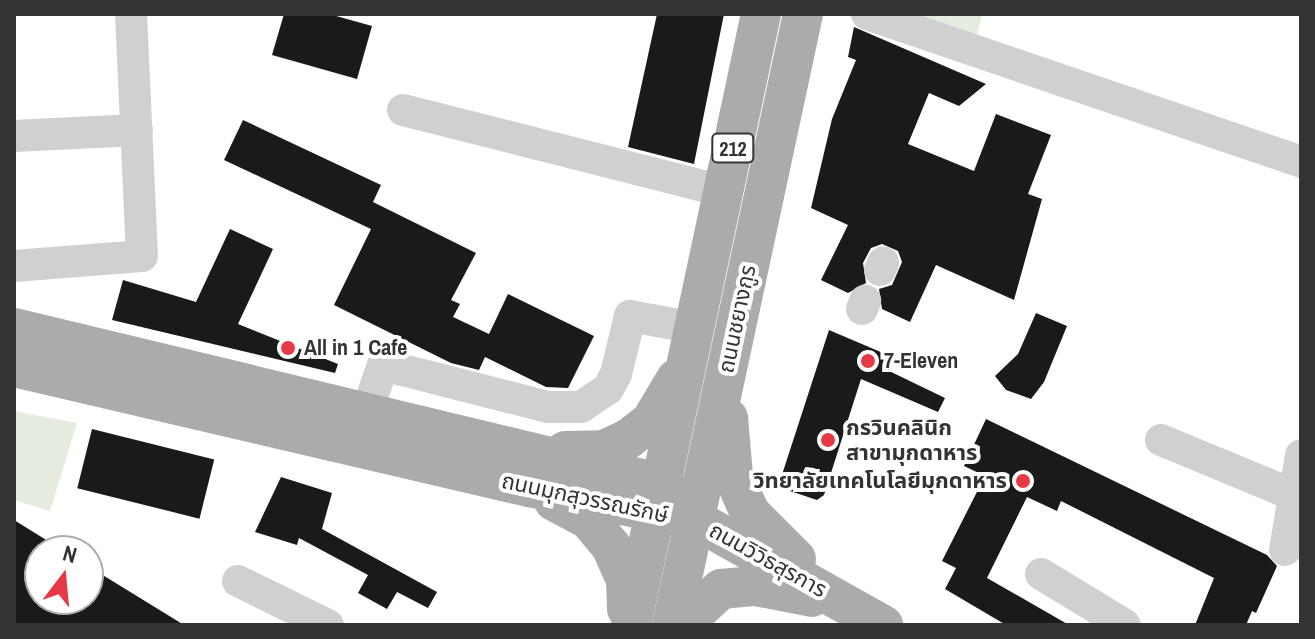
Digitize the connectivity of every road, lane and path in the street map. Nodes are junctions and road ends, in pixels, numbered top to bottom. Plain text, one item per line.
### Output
1 (131, 14) edge
2 (761, 14) edge
3 (803, 14) edge
4 (867, 14) edge
5 (403, 110) dead end
6 (137, 130) junction
7 (14, 136) edge
8 (1301, 162) edge
9 (724, 191) junction
10 (14, 266) edge
11 (14, 328) edge
12 (693, 338) junction
13 (730, 350) junction
14 (14, 367) edge
15 (122, 373) junction
16 (367, 411) junction
17 (1161, 440) dead end
18 (1301, 455) edge
19 (531, 469) junction
20 (1297, 497) edge
21 (659, 499) junction
22 (694, 519) junction
23 (1285, 550) dead end
24 (1041, 574) dead end
25 (238, 581) dead end
26 (848, 604) junction
27 (328, 625) edge
28 (629, 625) edge
29 (672, 625) edge
30 (682, 625) edge
31 (883, 625) edge
32 (1125, 625) edge

1 - 6 street
2 - 9 main road, ถนนชยางกูร / 212
3 - 13 main road, ถนนชยางกูร / 212
4 - 8 street
5 - 9 street
6 - 7 street
6 - 10 street
9 - 12 main road, ถนนชยางกูร / 212
11 - 15 main road, ถนนมุกสุวรรณรักษ์
12 - 16 street
12 - 19 main road
12 - 21 main road, ถนนชยางกูร / 212
13 - 22 main road, ถนนชยางกูร / 212
13 - 26 main road
14 - 15 main road, ถนนมุกสุวรรณรักษ์
15 - 16 main road, ถนนมุกสุวรรณรักษ์
15 - 19 main road, ถนนมุกสุวรรณรักษ์
16 - 19 main road, ถนนมุกสุวรรณรักษ์
17 - 20 street
18 - 20 street
19 - 21 main road, ถนนมุกสุวรรณรักษ์
19 - 28 main road
20 - 23 street
21 - 22 main road, ถนนมุกสุวรรณรักษ์
21 - 28 main road, ถนนชยางกูร / 212
22 - 26 main road, ถนนวิวิธสุรการ
22 - 29 main road, ถนนชยางกูร / 212
24 - 32 street
25 - 27 street
26 - 30 main road
26 - 31 main road, ถนนวิวิธสุรการ

